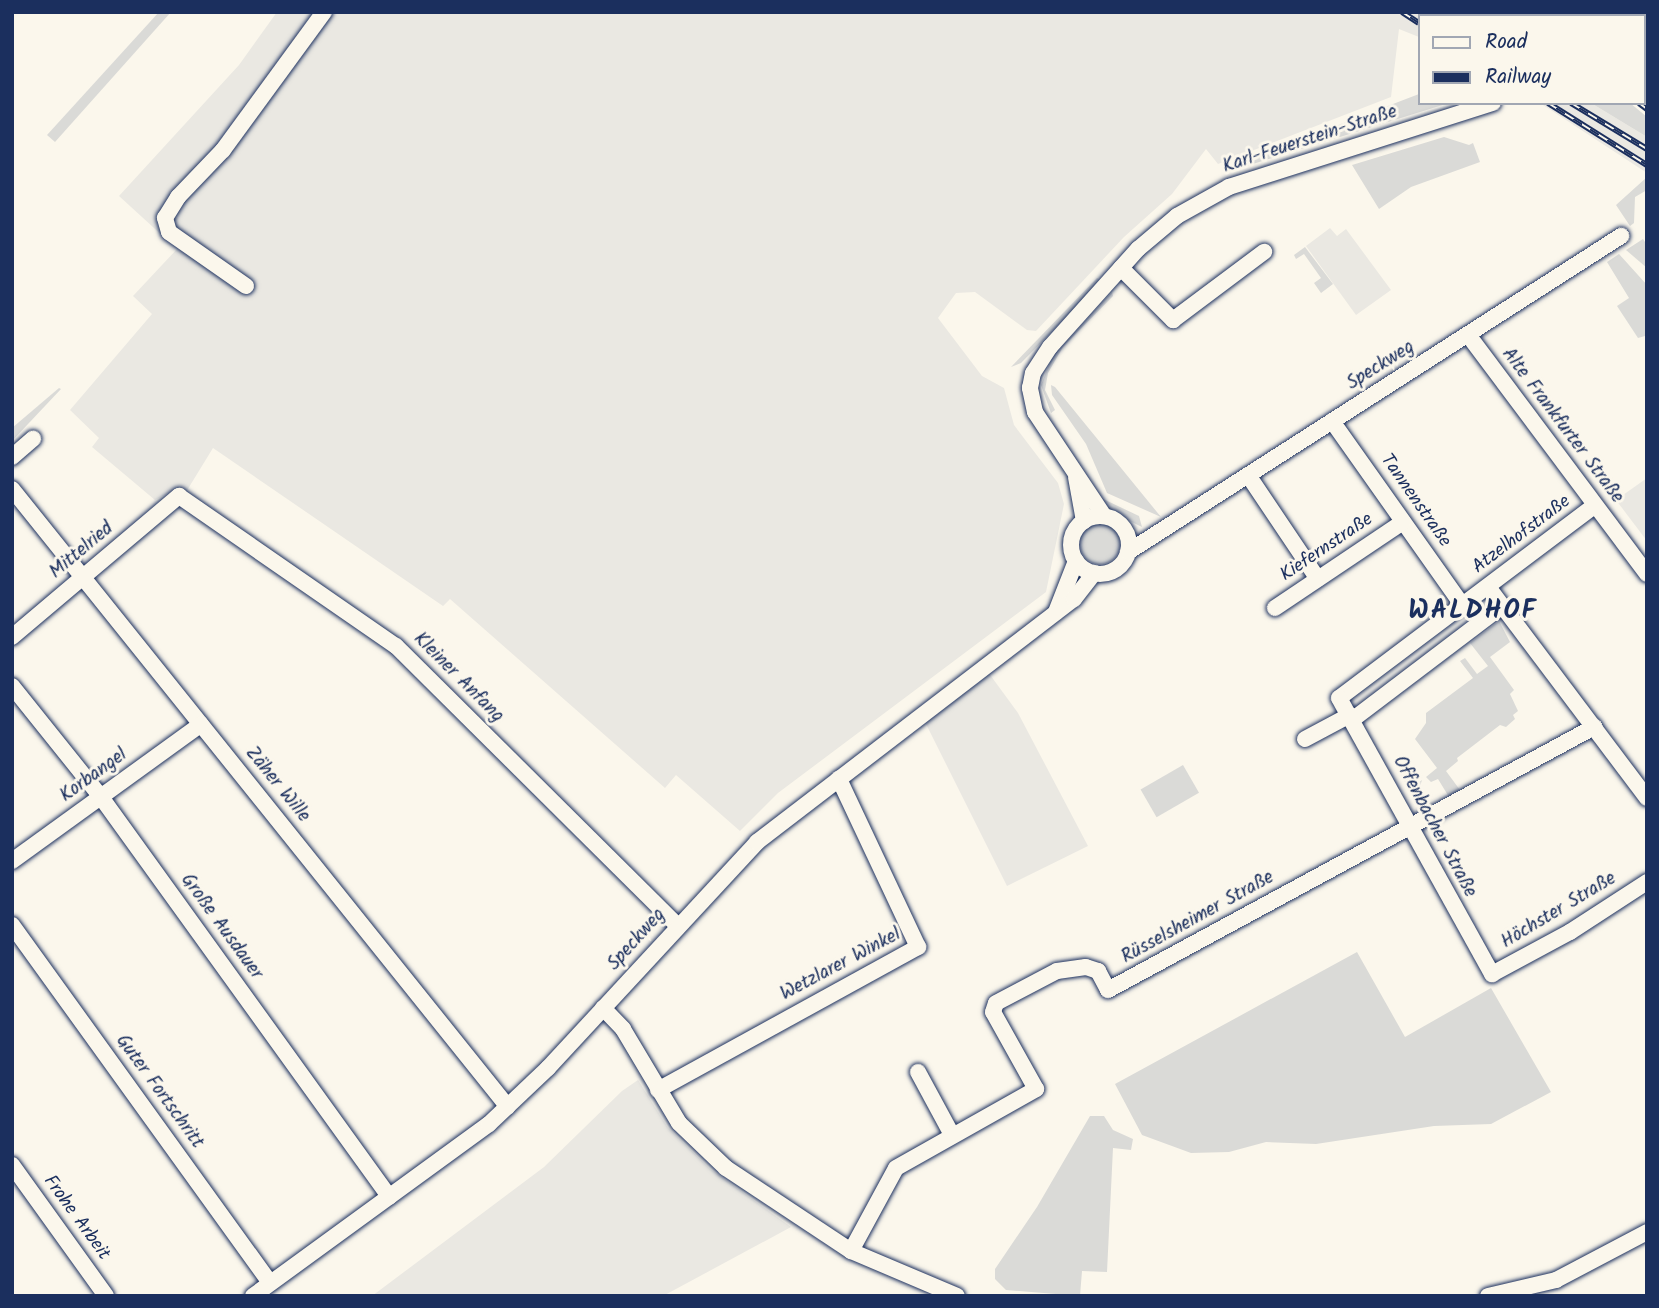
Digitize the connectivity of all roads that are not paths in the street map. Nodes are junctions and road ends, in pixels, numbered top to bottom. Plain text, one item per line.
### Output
1 (324, 12) edge
2 (1487, 105) edge
3 (1621, 236) dead end
4 (1264, 252) dead end
5 (1121, 268) junction
6 (246, 286) dead end
7 (1469, 336) junction
8 (1332, 421) junction
9 (33, 439) dead end
10 (12, 457) edge
11 (1074, 468) junction
12 (1248, 475) junction
13 (12, 489) edge
14 (179, 496) joint
15 (1594, 506) junction
16 (1104, 516) junction
17 (1084, 521) junction
18 (1403, 522) junction
19 (1161, 530) junction
20 (1126, 531) junction
21 (1128, 552) junction
22 (1076, 561) junction
23 (1094, 573) junction
24 (1647, 574) edge
25 (83, 578) junction
26 (1318, 579) junction
27 (1488, 587) junction
28 (1463, 606) junction
29 (1502, 606) junction
30 (1275, 608) dead end
31 (1055, 614) junction
32 (12, 637) edge
33 (12, 686) edge
34 (1339, 698) joint
35 (1351, 718) junction
36 (201, 724) junction
37 (1594, 727) junction
38 (1305, 739) dead end
39 (839, 779) junction
40 (101, 797) junction
41 (1647, 798) edge
42 (1410, 827) junction
43 (12, 861) edge
44 (1647, 882) edge
45 (12, 925) edge
46 (677, 926) junction
47 (1492, 974) joint
48 (603, 1008) junction
49 (918, 1072) dead end
50 (658, 1090) junction
51 (508, 1107) junction
52 (952, 1135) junction
53 (12, 1165) edge
54 (390, 1196) junction
55 (1647, 1232) edge
56 (851, 1251) junction
57 (270, 1283) junction
58 (1512, 1294) edge
59 (106, 1296) edge
60 (253, 1296) edge
61 (957, 1296) edge
62 (1488, 1296) edge

1 - 6 street
2 - 5 street, Karl-Feuerstein-Straße
3 - 7 street, Speckweg
4 - 5 street
5 - 11 street, Karl-Feuerstein-Straße
7 - 8 street, Speckweg
7 - 15 street, Alte Frankfurter Straße
8 - 12 street, Speckweg
8 - 18 street, Tannenstraße
9 - 10 street
11 - 16 street, Karl-Feuerstein-Straße
11 - 17 street, Karl-Feuerstein-Straße
12 - 19 street, Speckweg
12 - 26 street
13 - 25 street, Zäher Wille
14 - 25 street, Mittelried
14 - 46 street, Kleiner Anfang
15 - 24 street, Alte Frankfurter Straße
15 - 27 street, Atzelhofstraße
16 - 17 street
16 - 20 street
17 - 22 street
18 - 26 street, Kiefernstraße
18 - 28 street, Tannenstraße
19 - 20 street
19 - 21 street, Speckweg
20 - 21 street
21 - 23 street, Speckweg
22 - 23 street
22 - 31 street
23 - 31 street, Speckweg
25 - 32 street, Mittelried
25 - 36 street, Zäher Wille
26 - 30 street, Kiefernstraße
27 - 28 street, Atzelhofstraße
27 - 29 street
28 - 34 street, Atzelhofstraße
29 - 35 street
29 - 37 street
31 - 39 street, Speckweg
33 - 40 street, Große Ausdauer
34 - 35 street, Offenbacher Straße
35 - 38 street
35 - 42 street, Offenbacher Straße
36 - 40 street, Korbangel
36 - 51 street, Zäher Wille
37 - 41 street
37 - 42 street, Rüsselsheimer Straße
39 - 46 street, Speckweg
39 - 50 street, Wetzlarer Winkel
40 - 43 street, Korbangel
40 - 54 street, Große Ausdauer
42 - 47 street, Offenbacher Straße
42 - 52 street, Rüsselsheimer Straße
44 - 47 street, Höchster Straße
45 - 57 street, Guter Fortschritt
46 - 48 street, Speckweg
48 - 50 street
48 - 51 street, Speckweg
49 - 52 street
50 - 56 street
51 - 54 street, Speckweg
52 - 56 street, Rüsselsheimer Straße
53 - 59 street, Frohe Arbeit
54 - 57 street, Speckweg
55 - 58 street
56 - 61 street
57 - 60 street, Speckweg
58 - 62 street

